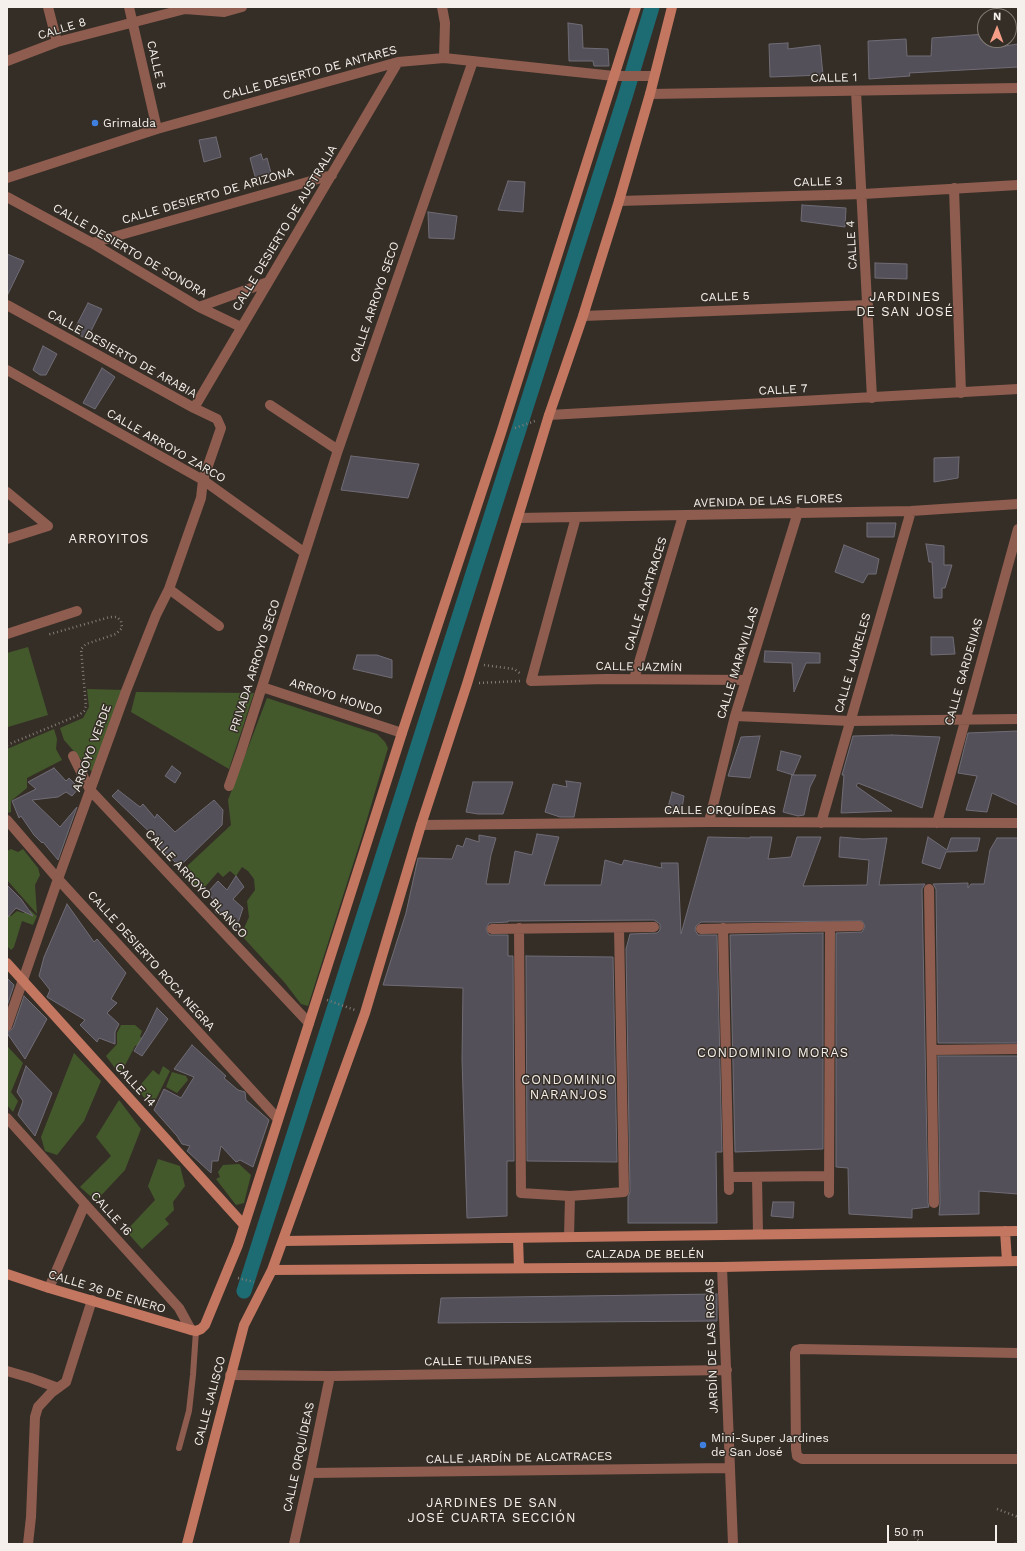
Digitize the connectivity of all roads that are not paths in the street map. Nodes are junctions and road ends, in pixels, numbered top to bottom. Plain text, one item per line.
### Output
1 (48, 7) edge
2 (128, 7) edge
3 (242, 7) edge
4 (442, 7) edge
5 (636, 7) edge
6 (672, 7) edge
7 (224, 9) edge
8 (133, 22) junction
9 (57, 42) junction
10 (444, 58) junction
11 (7, 61) edge
12 (472, 61) junction
13 (398, 62) junction
14 (616, 76) junction
15 (651, 76) junction
16 (1018, 88) edge
17 (856, 91) junction
18 (650, 94) junction
19 (156, 129) junction
20 (332, 175) junction
21 (7, 178) edge
22 (1018, 185) edge
23 (954, 188) junction
24 (863, 194) junction
25 (7, 197) edge
26 (619, 201) junction
27 (92, 243) junction
28 (268, 282) junction
29 (7, 305) edge
30 (868, 305) junction
31 (199, 307) junction
32 (583, 316) junction
33 (241, 327) junction
34 (7, 370) edge
35 (1018, 389) edge
36 (961, 393) junction
37 (872, 398) junction
38 (270, 405) dead end
39 (194, 408) junction
40 (549, 415) junction
41 (221, 428) joint
42 (338, 450) junction
43 (203, 480) junction
44 (7, 492) edge
45 (1018, 504) edge
46 (911, 511) junction
47 (798, 512) junction
48 (683, 516) junction
49 (518, 518) junction
50 (576, 518) junction
51 (1018, 529) edge
52 (7, 539) edge
53 (305, 553) junction
54 (169, 588) junction
55 (78, 612) dead end
56 (219, 626) dead end
57 (7, 634) edge
58 (634, 679) junction
59 (746, 680) junction
60 (262, 686) junction
61 (735, 716) junction
62 (1018, 719) edge
63 (964, 720) junction
64 (850, 721) junction
65 (402, 733) junction
66 (73, 756) dead end
67 (229, 786) dead end
68 (90, 790) junction
69 (7, 820) edge
70 (709, 822) junction
71 (821, 823) junction
72 (937, 823) junction
73 (1018, 823) edge
74 (421, 826) junction
75 (58, 879) junction
76 (929, 889) dead end
77 (830, 926) junction
78 (859, 926) dead end
79 (654, 927) dead end
80 (519, 928) junction
81 (619, 928) junction
82 (723, 928) junction
83 (492, 929) dead end
84 (701, 929) dead end
85 (7, 963) edge
86 (24, 981) junction
87 (309, 1024) junction
88 (7, 1026) edge
89 (1018, 1049) edge
90 (932, 1050) junction
91 (7, 1118) edge
92 (278, 1119) junction
93 (829, 1176) junction
94 (729, 1177) junction
95 (757, 1177) junction
96 (730, 1190) dead end
97 (829, 1194) dead end
98 (570, 1196) junction
99 (934, 1203) dead end
100 (84, 1204) junction
101 (244, 1226) junction
102 (1005, 1231) junction
103 (1018, 1231) edge
104 (758, 1234) junction
105 (569, 1237) junction
106 (518, 1238) junction
107 (283, 1241) junction
108 (1018, 1260) edge
109 (1007, 1261) junction
110 (722, 1267) junction
111 (519, 1268) junction
112 (272, 1270) junction
113 (7, 1274) edge
114 (49, 1288) junction
115 (92, 1300) junction
116 (196, 1330) junction
117 (1018, 1353) edge
118 (727, 1370) junction
119 (7, 1371) edge
120 (230, 1375) junction
121 (330, 1376) junction
122 (58, 1388) junction
123 (179, 1448) dead end
124 (1018, 1459) edge
125 (729, 1468) junction
126 (310, 1474) junction
127 (28, 1544) edge
128 (187, 1544) edge
129 (294, 1544) edge
130 (732, 1544) edge

1 - 9 street
2 - 8 street, CALLE 5
3 - 7 street, CALLE 8
4 - 10 street
5 - 14 street
6 - 15 street, CALLE JALISCO
7 - 8 street, CALLE 8
8 - 9 street, CALLE 8
8 - 19 street, CALLE 5
9 - 11 street, CALLE 8
10 - 12 street, CALLE DESIERTO DE ANTARES
10 - 13 street, CALLE DESIERTO DE ANTARES
12 - 14 street, CALLE DESIERTO DE ANTARES
12 - 42 street, CALLE ARROYO SECO
13 - 19 street, CALLE DESIERTO DE ANTARES
13 - 20 street, CALLE DESIERTO DE AUSTRALIA
14 - 15 street, CALLE DESIERTO DE ANTARES
14 - 65 street
15 - 18 street, CALLE JALISCO
16 - 17 street, CALLE 1
17 - 18 street, CALLE 1
17 - 24 street, CALLE 4
18 - 26 street, CALLE JALISCO
19 - 21 street, CALLE DESIERTO DE ANTARES
20 - 27 street, CALLE DESIERTO DE ARIZONA
20 - 28 street, CALLE DESIERTO DE AUSTRALIA
22 - 23 street, CALLE 3
23 - 24 street, CALLE 3
23 - 36 street
24 - 26 street, CALLE 3
24 - 30 street, CALLE 4
25 - 27 street, CALLE DESIERTO DE SONORA
26 - 32 street, CALLE JALISCO
27 - 31 street, CALLE DESIERTO DE SONORA
28 - 31 street
28 - 33 street, CALLE DESIERTO DE AUSTRALIA
29 - 39 street, CALLE DESIERTO DE ARABIA
30 - 32 street, CALLE 5
30 - 37 street, CALLE 4
31 - 33 street, CALLE DESIERTO DE SONORA
32 - 40 street, CALLE JALISCO
33 - 39 street, CALLE DESIERTO DE AUSTRALIA
34 - 43 street, CALLE ARROYO ZARCO
35 - 36 street, CALLE 7
36 - 37 street, CALLE 7
37 - 40 street, CALLE 7
38 - 42 street
39 - 41 street, CALLE DESIERTO DE ARABIA
40 - 49 street, CALLE JALISCO
41 - 43 street, ARROYO VERDE
42 - 53 street, CALLE ARROYO SECO
43 - 53 street, CALLE ARROYO ZARCO
43 - 54 street, ARROYO VERDE
44 - 52 street
45 - 46 street, AVENIDA DE LAS FLORES
46 - 47 street, AVENIDA DE LAS FLORES
46 - 64 street, CALLE LAURELES
47 - 48 street, AVENIDA DE LAS FLORES
47 - 59 street, CALLE MARAVILLAS
48 - 50 street, AVENIDA DE LAS FLORES
48 - 58 street, CALLE ALCATRACES
49 - 50 street, AVENIDA DE LAS FLORES
49 - 74 street, CALLE JALISCO
50 - 58 street, CALLE JAZMÍN
51 - 63 street, CALLE GARDENIAS
53 - 60 street, PRIVADA ARROYO SECO
54 - 56 street
54 - 68 street, ARROYO VERDE
55 - 57 street
58 - 59 street, CALLE JAZMÍN
59 - 61 street, CALLE MARAVILLAS
60 - 65 street, ARROYO HONDO
60 - 67 street, PRIVADA ARROYO SECO
61 - 64 street
61 - 70 street, CALLE MARAVILLAS
62 - 63 street
63 - 64 street
63 - 72 street, CALLE GARDENIAS
64 - 71 street, CALLE LAURELES
65 - 87 street
66 - 68 street, CALLE ARROYO BLANCO
68 - 75 street, ARROYO VERDE
68 - 87 street, CALLE ARROYO BLANCO
69 - 75 street, CALLE DESIERTO ROCA NEGRA
70 - 71 street, CALLE ORQUÍDEAS
70 - 74 street, CALLE ORQUÍDEAS
71 - 72 street, CALLE ORQUÍDEAS
72 - 73 street, CALLE ORQUÍDEAS
74 - 107 street, CALLE JALISCO
75 - 86 street, ARROYO VERDE
75 - 92 street, CALLE DESIERTO ROCA NEGRA
76 - 90 street
77 - 78 street
77 - 82 street
77 - 93 street
79 - 81 street
80 - 81 street
80 - 83 street
80 - 98 street
81 - 98 street
82 - 84 street
82 - 94 street
85 - 86 street, CALLE 14
86 - 88 street, ARROYO VERDE
86 - 101 street, CALLE 14
87 - 92 street
89 - 90 street
90 - 99 street
91 - 100 street, CALLE 16
92 - 101 street
93 - 95 street
93 - 97 street
94 - 95 street
94 - 96 street
95 - 104 street
98 - 105 street
100 - 114 street
100 - 116 street, CALLE 16
101 - 116 street
102 - 103 street, CALZADA DE BELÉN
102 - 104 street, CALZADA DE BELÉN
102 - 109 street
104 - 105 street, CALZADA DE BELÉN
105 - 106 street, CALZADA DE BELÉN
106 - 107 street, CALZADA DE BELÉN
106 - 111 street
107 - 112 street, CALLE JALISCO
108 - 109 street, CALZADA DE BELÉN
109 - 110 street, CALZADA DE BELÉN
110 - 111 street, CALZADA DE BELÉN
110 - 118 street, JARDÍN DE LAS ROSAS
111 - 112 street, CALZADA DE BELÉN
112 - 120 street, CALLE JALISCO
113 - 114 street, CALLE 26 DE ENERO
114 - 115 street, CALLE 26 DE ENERO
115 - 116 street, CALLE 26 DE ENERO
115 - 122 street
116 - 123 lane
117 - 124 street
118 - 121 street, CALLE TULIPANES
118 - 125 street, JARDÍN DE LAS ROSAS
119 - 122 street
120 - 121 street, CALLE TULIPANES
120 - 128 street, CALLE JALISCO
121 - 126 street, CALLE ORQUÍDEAS
122 - 127 street
125 - 126 street, CALLE JARDÍN DE ALCATRACES
125 - 130 street, JARDÍN DE LAS ROSAS
126 - 129 street, CALLE ORQUÍDEAS

